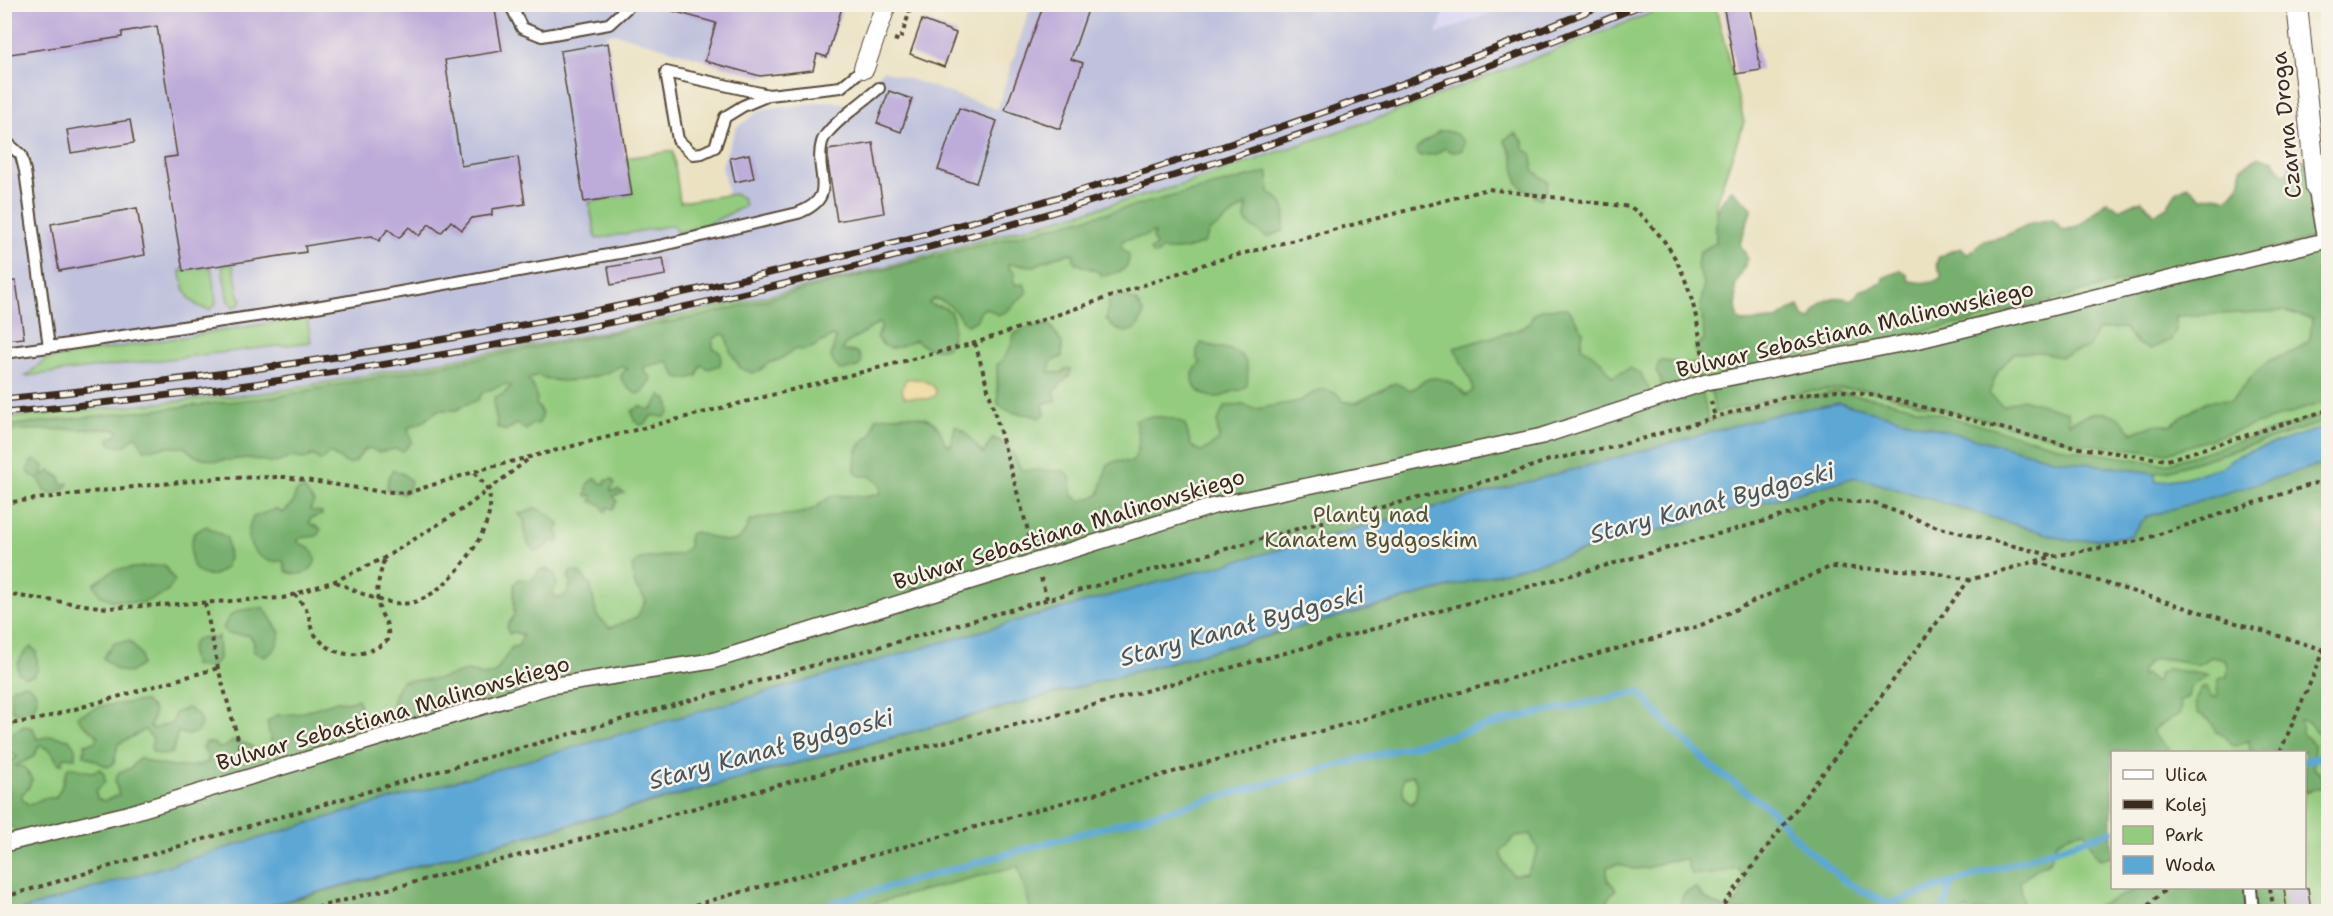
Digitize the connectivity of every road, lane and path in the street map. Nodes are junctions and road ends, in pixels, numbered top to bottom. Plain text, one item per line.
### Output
1 (510, 4) edge
2 (631, 4) edge
3 (886, 4) edge
4 (2297, 4) edge
5 (864, 68) joint
6 (879, 88) dead end
7 (769, 95) junction
8 (4, 140) edge
9 (2316, 188) joint
10 (2327, 240) edge
11 (975, 343) junction
12 (49, 347) junction
13 (4, 353) edge
14 (1707, 382) junction
15 (2328, 410) edge
16 (1715, 418) junction
17 (534, 455) junction
18 (474, 472) junction
19 (2328, 479) edge
20 (487, 491) junction
21 (4, 504) edge
22 (2054, 556) junction
23 (384, 558) junction
24 (1036, 560) junction
25 (2036, 561) junction
26 (1969, 580) junction
27 (335, 581) junction
28 (4, 594) edge
29 (294, 594) junction
30 (378, 599) junction
31 (1047, 599) junction
32 (205, 603) junction
33 (2328, 642) edge
34 (2327, 650) edge
35 (218, 668) junction
36 (4, 725) edge
37 (2281, 751) edge
38 (249, 777) junction
39 (4, 844) edge
40 (2166, 889) edge
41 (2251, 889) edge
42 (2270, 889) edge
43 (4, 897) edge
44 (299, 912) edge
45 (669, 912) edge
46 (1718, 912) edge
47 (2141, 912) edge
48 (2253, 912) edge
49 (2274, 912) edge

1 - 2 lane
3 - 5 street
4 - 9 street, Czarna Droga
5 - 7 lane
6 - 12 lane
7 - 7 lane
8 - 12 lane
9 - 10 street, Czarna Droga
10 - 14 street, Bulwar Sebastiana Malinowskiego
11 - 14 path
11 - 17 path
11 - 24 path
12 - 13 lane
14 - 16 path
14 - 24 street, Bulwar Sebastiana Malinowskiego
15 - 16 path
16 - 31 path
17 - 18 path
17 - 20 path
18 - 20 path
18 - 21 path
19 - 22 path
20 - 23 path
20 - 30 path
22 - 25 path
22 - 44 path
23 - 27 path
23 - 30 path
24 - 31 path
24 - 38 street, Bulwar Sebastiana Malinowskiego
25 - 26 path
25 - 34 path
26 - 45 path
26 - 46 path
27 - 29 path
27 - 30 path
28 - 32 path
29 - 30 path
29 - 32 path
31 - 43 path
32 - 35 path
33 - 34 path
34 - 37 path
35 - 36 path
35 - 38 path
38 - 39 street, Bulwar Sebastiana Malinowskiego
40 - 47 path
41 - 48 lane
42 - 49 path

